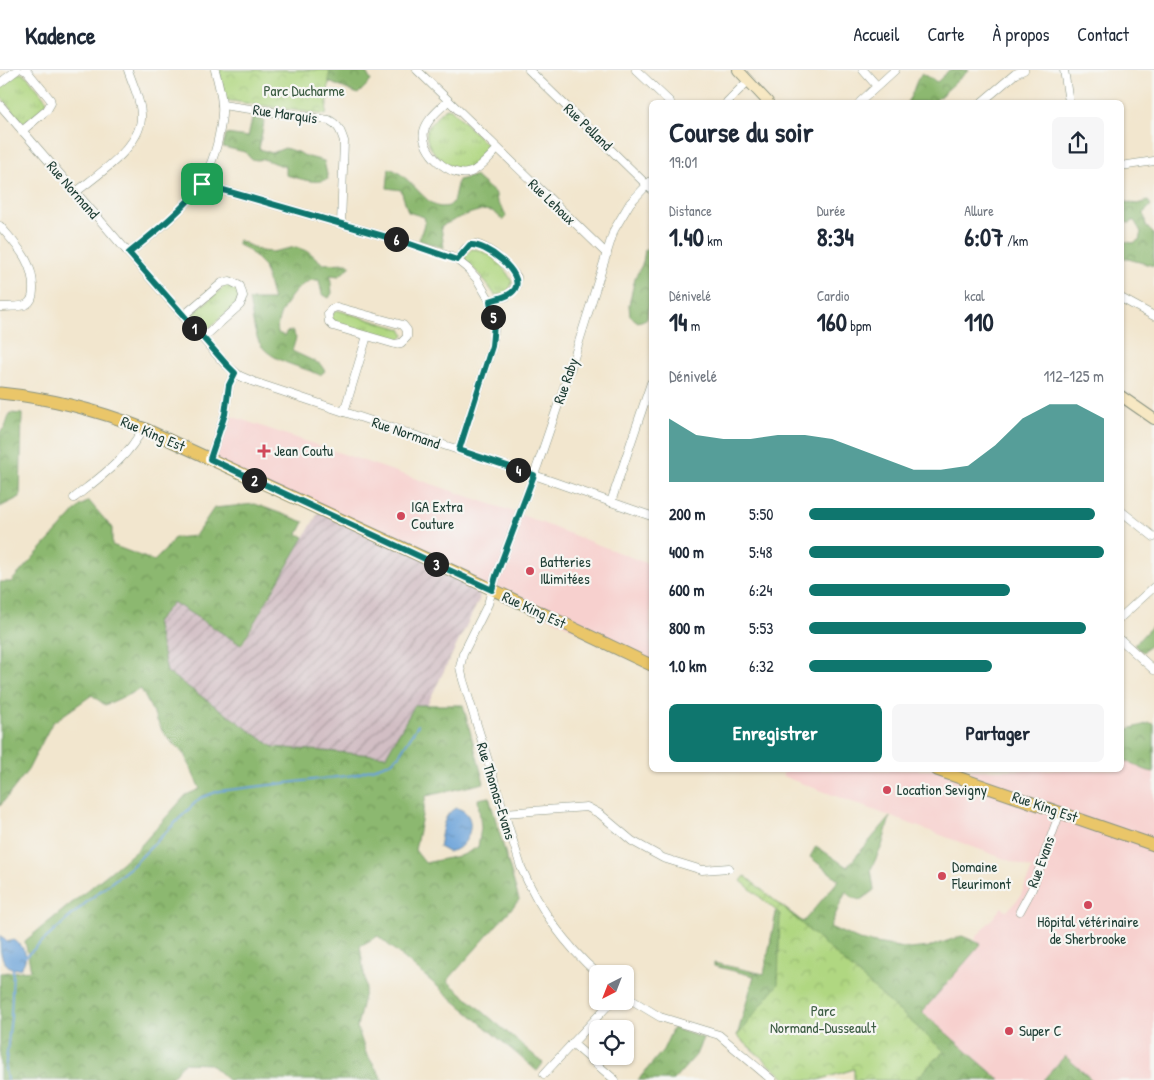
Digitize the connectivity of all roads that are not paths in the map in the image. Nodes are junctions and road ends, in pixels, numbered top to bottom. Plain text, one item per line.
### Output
1 (17, 70) edge
2 (24, 70) edge
3 (128, 70) edge
4 (216, 70) edge
5 (417, 70) edge
6 (529, 70) edge
7 (636, 70) edge
8 (738, 70) edge
9 (863, 70) edge
10 (895, 70) edge
11 (1024, 70) edge
12 (1064, 70) edge
13 (748, 81) junction
14 (0, 83) edge
15 (877, 86) junction
16 (668, 100) edge
17 (729, 100) edge
18 (766, 100) edge
19 (862, 100) edge
20 (984, 100) edge
21 (1069, 100) edge
22 (448, 101) junction
23 (0, 105) edge
24 (222, 105) junction
25 (22, 131) junction
26 (498, 149) junction
27 (1154, 161) edge
28 (1124, 166) edge
29 (202, 184) junction
30 (649, 184) edge
31 (649, 186) edge
32 (76, 192) junction
33 (341, 224) junction
34 (0, 226) edge
35 (129, 253) junction
36 (607, 254) junction
37 (457, 260) junction
38 (1124, 300) edge
39 (490, 301) junction
40 (0, 307) edge
41 (184, 316) junction
42 (1154, 316) edge
43 (367, 336) junction
44 (203, 338) junction
45 (235, 373) junction
46 (649, 388) edge
47 (0, 393) edge
48 (1124, 398) edge
49 (344, 412) junction
50 (1154, 419) edge
51 (143, 428) junction
52 (459, 450) junction
53 (210, 459) junction
54 (534, 475) junction
55 (74, 498) dead end
56 (611, 502) junction
57 (1124, 512) edge
58 (649, 515) edge
59 (1154, 537) edge
60 (1154, 587) edge
61 (492, 590) junction
62 (1124, 614) edge
63 (1124, 643) edge
64 (649, 664) edge
65 (1154, 670) edge
66 (943, 772) edge
67 (1060, 812) junction
68 (504, 813) junction
69 (1154, 845) edge
70 (729, 868) dead end
71 (1020, 911) dead end
72 (589, 965) edge
73 (634, 1001) edge
74 (604, 1010) edge
75 (572, 1044) junction
76 (544, 1074) dead end
77 (615, 1080) edge
78 (772, 1080) edge

1 - 14 street
2 - 25 street
3 - 32 street
4 - 24 street
5 - 22 street, Rue Lehoux
6 - 30 street, Rue Pelland
7 - 16 street
8 - 13 street
9 - 15 street
10 - 15 street
11 - 20 street
12 - 21 street
13 - 17 street
13 - 18 street
15 - 19 street
22 - 26 street, Rue Lehoux
22 - 26 street
23 - 25 street, Rue Normand
24 - 29 street
24 - 33 street, Rue Marquis
25 - 32 street, Rue Normand
26 - 36 street, Rue Lehoux
27 - 28 street
29 - 33 street
29 - 35 street
31 - 36 street, Rue Raby
32 - 35 street, Rue Normand
33 - 37 street
34 - 40 street
35 - 41 street, Rue Normand
36 - 54 street, Rue Raby
37 - 39 street
37 - 39 street
38 - 42 street
39 - 52 street
41 - 44 street, Rue Normand
41 - 44 street
43 - 43 street
43 - 49 street
44 - 45 street, Rue Normand
45 - 49 street, Rue Normand
45 - 53 street
46 - 56 street
47 - 51 main road, Rue King Est
48 - 50 street
49 - 52 street, Rue Normand
51 - 53 main road, Rue King Est
51 - 55 street
52 - 54 street, Rue Normand
53 - 61 main road, Rue King Est
54 - 56 street, Rue Normand
54 - 61 street, Rue Raby
56 - 58 street, Rue Normand
57 - 59 street
60 - 62 street
61 - 64 main road, Rue King Est
61 - 68 street, Rue Thomas-Evans
63 - 65 street
66 - 67 main road, Rue King Est
67 - 69 main road, Rue King Est
67 - 71 street, Rue Evans
68 - 70 street
68 - 72 street, Rue Thomas-Evans
73 - 78 street
74 - 75 street
75 - 76 street
75 - 77 street

